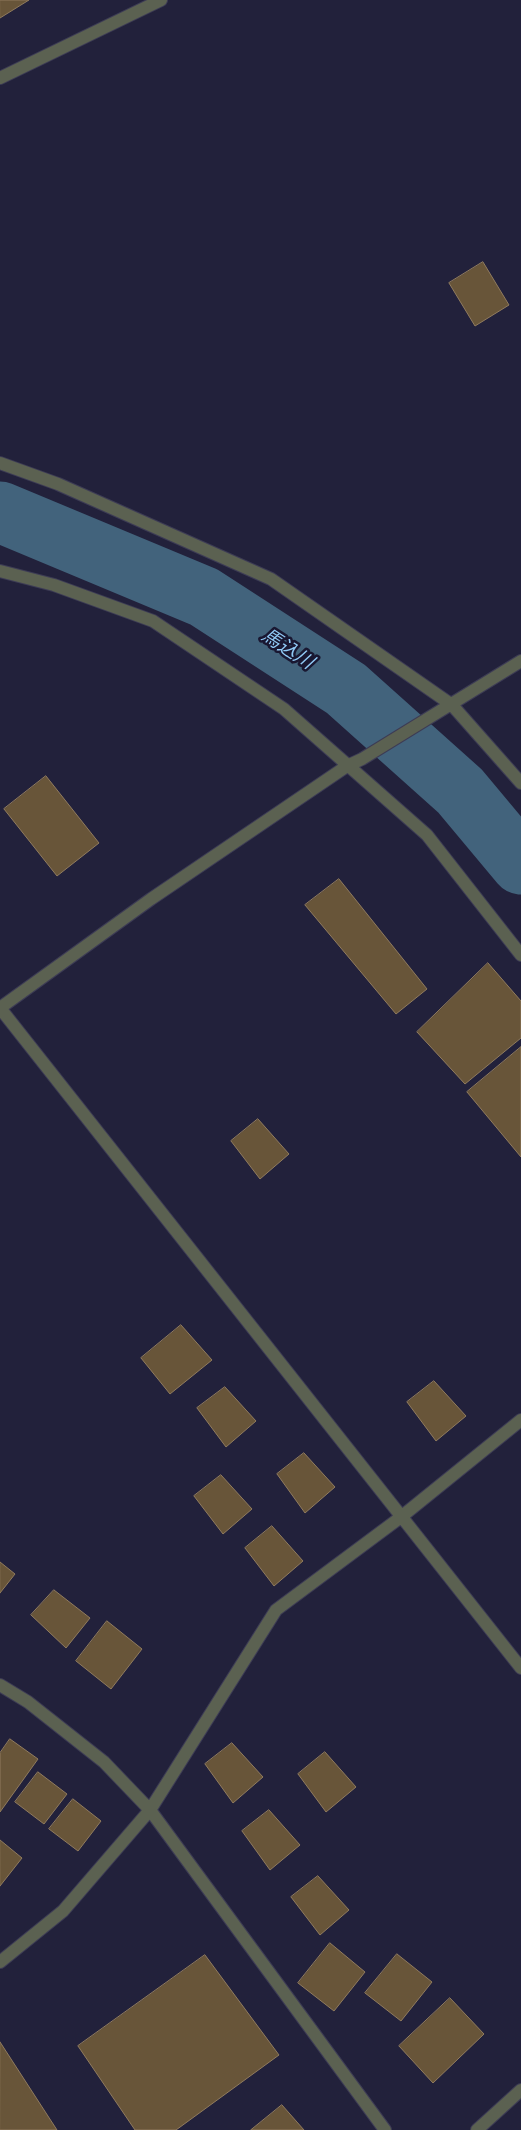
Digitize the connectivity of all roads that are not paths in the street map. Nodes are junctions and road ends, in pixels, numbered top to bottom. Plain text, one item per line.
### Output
1 (160, 0) edge
2 (0, 78) edge
3 (0, 462) edge
4 (0, 571) edge
5 (521, 662) edge
6 (452, 705) junction
7 (347, 766) junction
8 (521, 783) edge
9 (521, 955) edge
10 (0, 1008) edge
11 (521, 1420) edge
12 (401, 1518) junction
13 (521, 1668) edge
14 (0, 1685) edge
15 (150, 1810) junction
16 (0, 1962) edge
17 (521, 2090) edge
18 (385, 2130) edge
19 (477, 2130) edge

1 - 2 street
3 - 6 street
4 - 7 street
5 - 6 street
6 - 7 street
6 - 8 street
7 - 9 street
7 - 10 street
10 - 12 street
11 - 12 street
12 - 13 street
12 - 15 street
14 - 15 street
15 - 16 street
15 - 18 street
17 - 19 street

